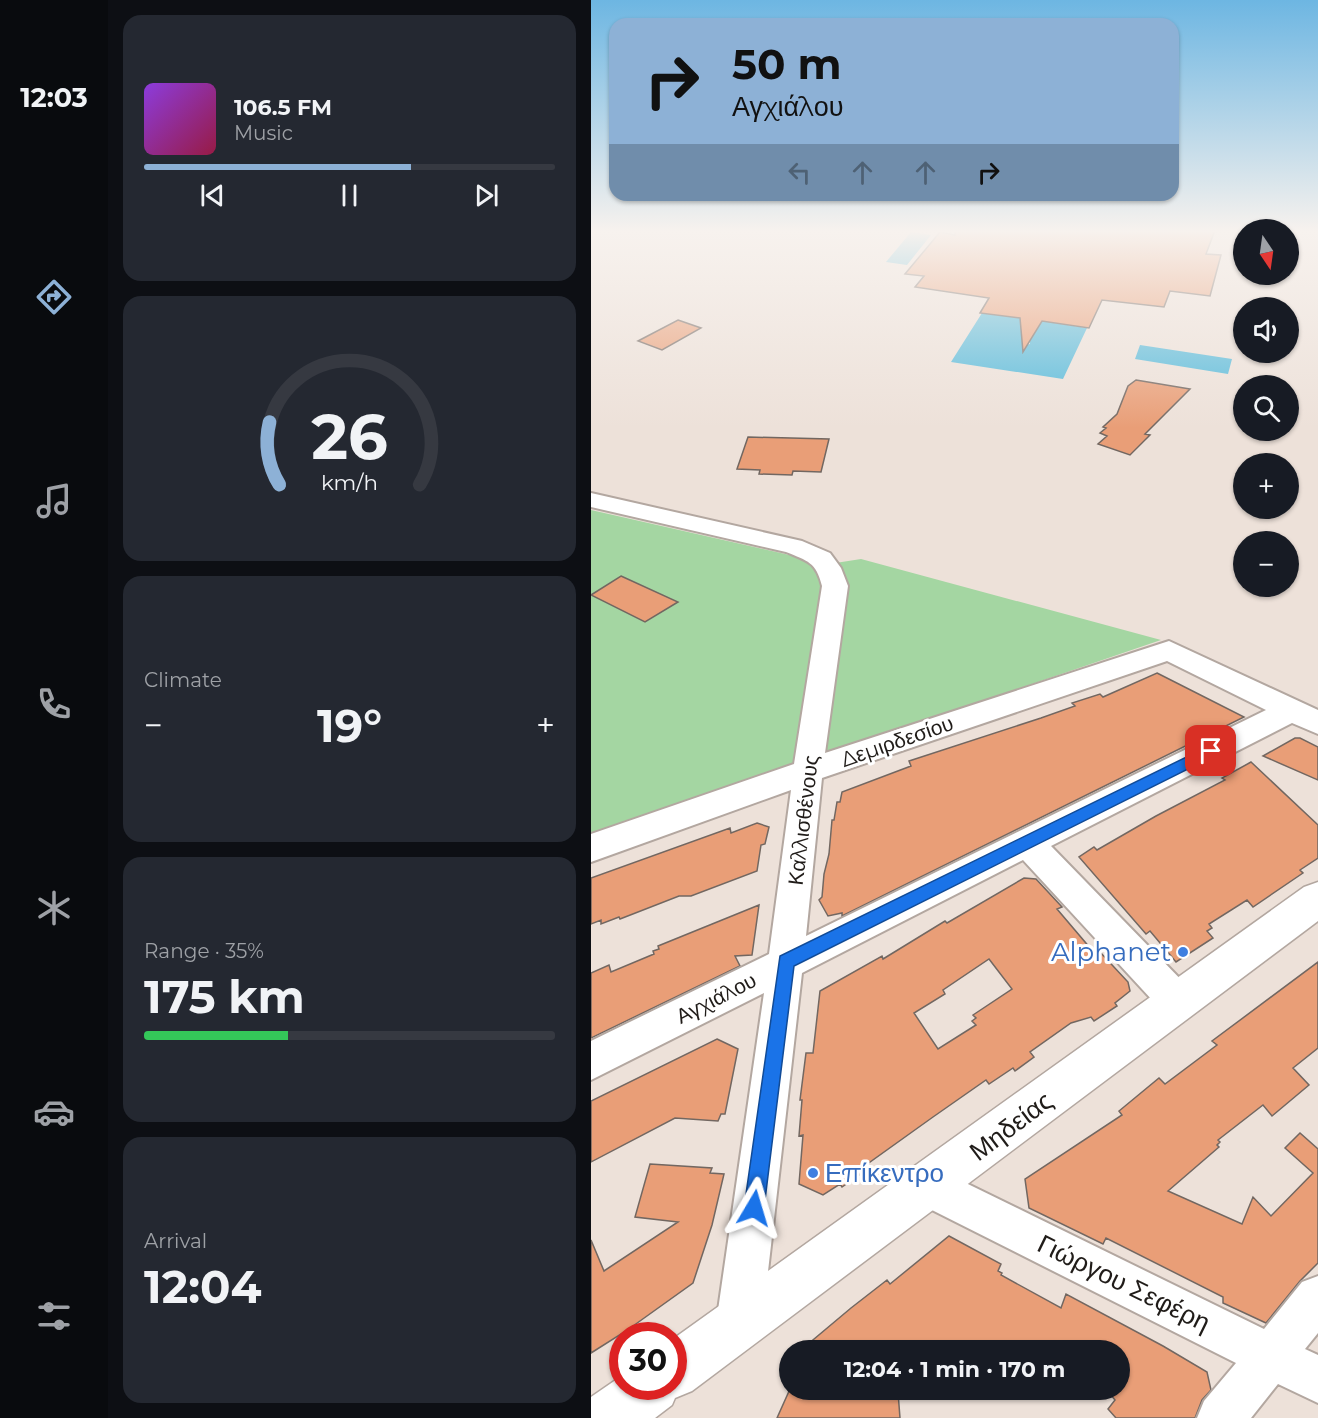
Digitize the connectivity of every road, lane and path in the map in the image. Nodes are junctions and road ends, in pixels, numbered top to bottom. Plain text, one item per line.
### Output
1 (591, 500) edge
2 (1305, 716) edge
3 (808, 771) junction
4 (1027, 843) junction
5 (591, 848) edge
6 (1318, 899) edge
7 (786, 962) junction
8 (1178, 1002) junction
9 (591, 1061) edge
10 (930, 1186) junction
11 (1318, 1298) edge
12 (739, 1324) junction
13 (1271, 1355) junction
14 (687, 1361) edge
15 (1318, 1380) edge
16 (1221, 1418) edge

1 - 3 street, Καλλισθένους
2 - 3 street, Δεμιρδεσίου
2 - 4 street, Αγχιάλου
3 - 5 street, Δεμιρδεσίου
3 - 7 street, Καλλισθένους
4 - 7 street, Αγχιάλου
4 - 8 street
6 - 8 street, Μηδείας
7 - 9 street, Αγχιάλου
7 - 12 street, Καλλισθένους
8 - 10 street, Μηδείας
10 - 12 street, Μηδείας
10 - 13 street, Γιώργου Σεφέρη
11 - 13 street
12 - 14 street, Μηδείας
13 - 15 street, Γιώργου Σεφέρη
13 - 16 street

